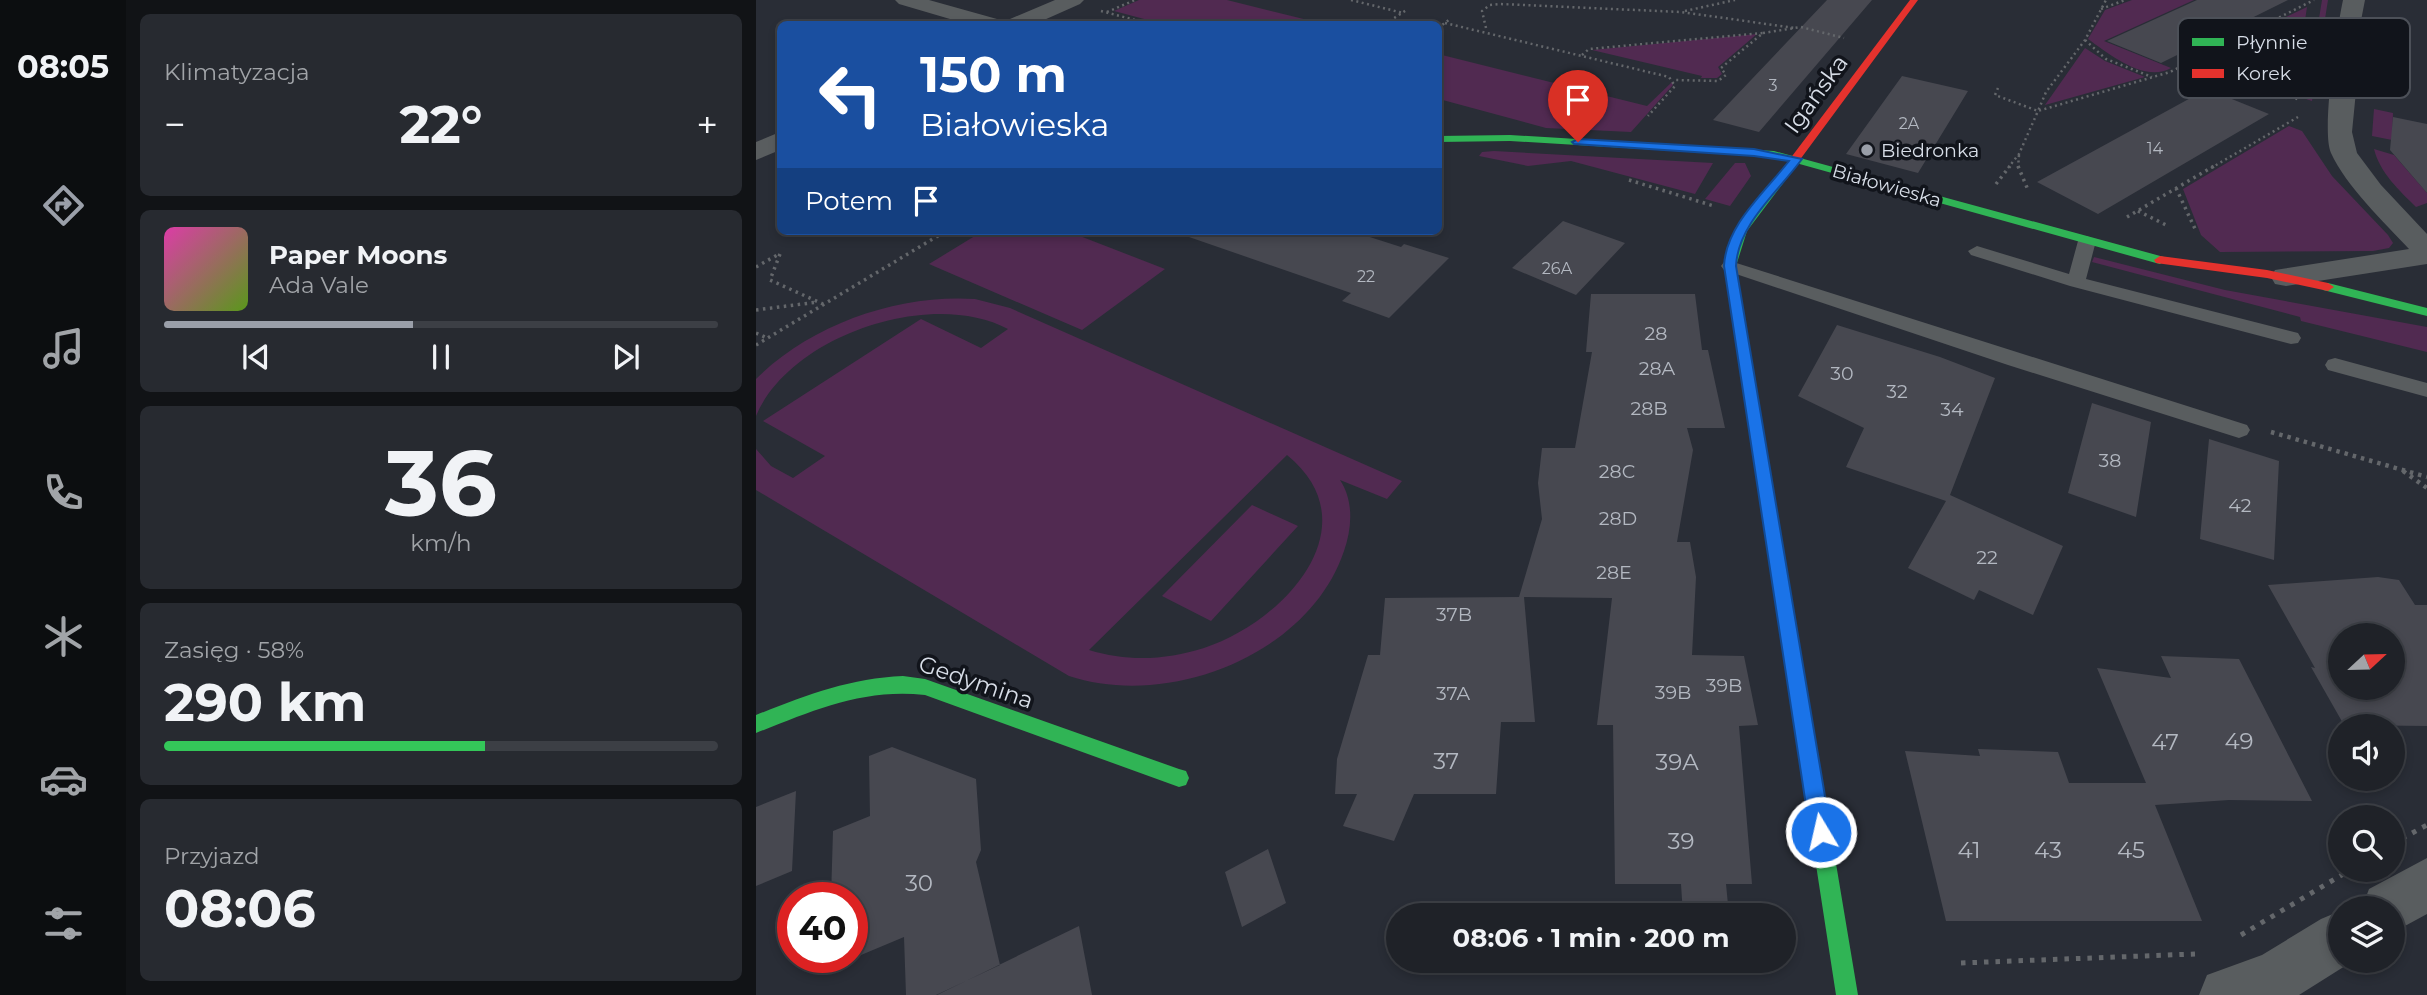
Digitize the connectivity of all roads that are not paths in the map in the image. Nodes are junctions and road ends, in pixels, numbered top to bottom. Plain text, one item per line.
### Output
1 (906, 0) edge
2 (1073, 0) edge
3 (1913, 0) edge
4 (2354, 0) edge
5 (2350, 18) edge
6 (979, 21) edge
7 (1025, 21) edge
8 (2343, 98) edge
9 (1442, 139) edge
10 (777, 142) edge
11 (756, 152) edge
12 (1796, 159) junction
13 (2087, 241) junction
14 (1976, 251) dead end
15 (2427, 253) edge
16 (1730, 266) junction
17 (2286, 277) junction
18 (2076, 282) junction
19 (2427, 312) edge
20 (2291, 338) dead end
21 (2335, 365) dead end
22 (2427, 390) edge
23 (2239, 430) road end
24 (756, 724) edge
25 (1179, 778) dead end
26 (2427, 884) edge
27 (2405, 898) edge
28 (2328, 945) edge
29 (2217, 974) edge
30 (1847, 995) edge

1 - 6 street
2 - 7 street
3 - 12 street, Igańska
4 - 5 street
8 - 15 street
9 - 12 street, Białowieska
10 - 11 street
12 - 13 street, Białowieska
12 - 16 street, Igańska
13 - 17 street, Białowieska
13 - 18 lane
14 - 18 lane
15 - 17 street, Białowieska
16 - 23 lane
16 - 30 street, Igańska
17 - 19 street, Białowieska
18 - 20 lane
21 - 22 lane
24 - 25 street, Gedymina
26 - 27 street
28 - 29 street

